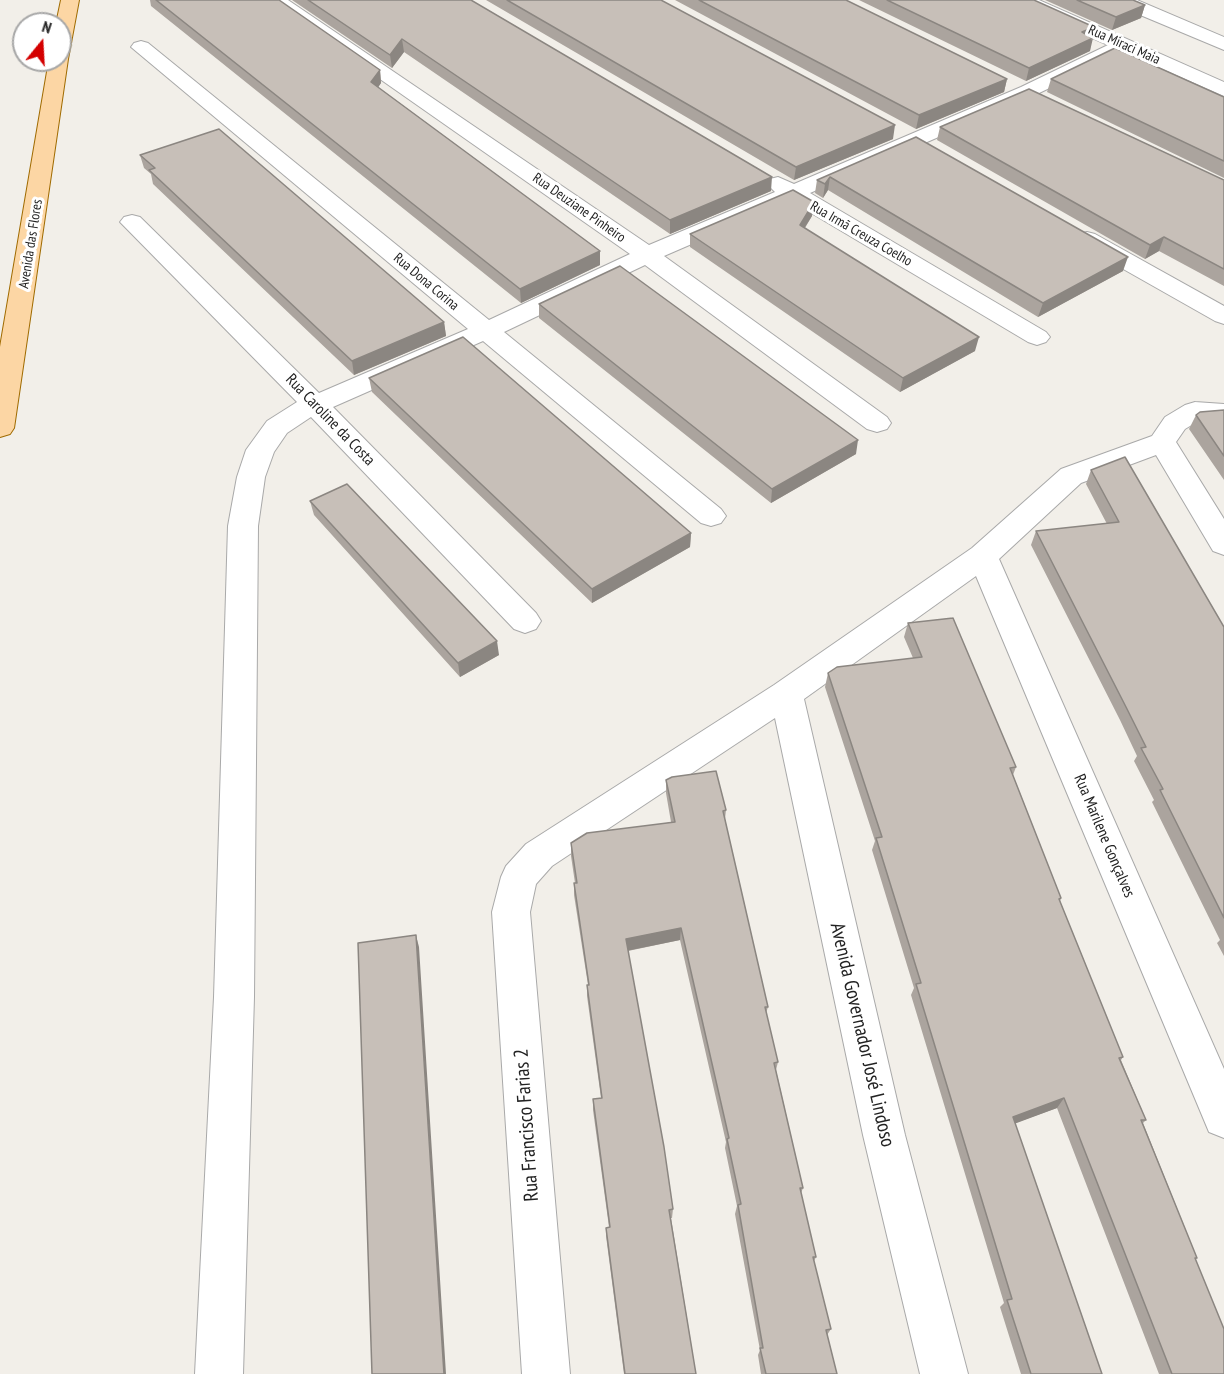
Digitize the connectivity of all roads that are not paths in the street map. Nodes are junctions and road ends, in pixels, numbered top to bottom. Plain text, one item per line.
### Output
1 (276, 0) edge
2 (1023, 0) edge
3 (1121, 0) edge
4 (1224, 44) edge
5 (1123, 45) junction
6 (141, 47) dead end
7 (58, 72) edge
8 (1224, 90) edge
9 (759, 174) edge
10 (790, 192) junction
11 (132, 222) dead end
12 (1065, 226) edge
13 (646, 255) junction
14 (1224, 316) edge
15 (485, 331) junction
16 (1037, 337) dead end
17 (315, 405) junction
18 (1224, 413) edge
19 (877, 423) dead end
20 (0, 428) edge
21 (1162, 442) junction
22 (711, 516) dead end
23 (1224, 544) edge
24 (983, 556) junction
25 (525, 621) dead end
26 (786, 694) junction
27 (1224, 1117) edge
28 (219, 1374) edge
29 (546, 1374) edge
30 (944, 1374) edge

1 - 13 street, Rua Deuziane Pinheiro
2 - 5 street, Rua Miraci Maia
3 - 4 street
5 - 8 street, Rua Miraci Maia
5 - 10 street
6 - 15 street, Rua Dona Corina
7 - 20 main road, Avenida das Flores
9 - 10 street, Rua Irmã Creuza Coelho
10 - 13 street
10 - 16 street, Rua Irmã Creuza Coelho
11 - 17 street, Rua Caroline da Costa
12 - 14 street
13 - 15 street
13 - 19 street, Rua Deuziane Pinheiro
15 - 17 street
15 - 22 street, Rua Dona Corina
17 - 25 street, Rua Caroline da Costa
17 - 28 street
18 - 21 street
21 - 23 street
21 - 24 street
24 - 26 street
24 - 27 street, Rua Marilene Gonçalves
26 - 29 street, Rua Francisco Farias 2
26 - 30 street, Avenida Governador José Lindoso

